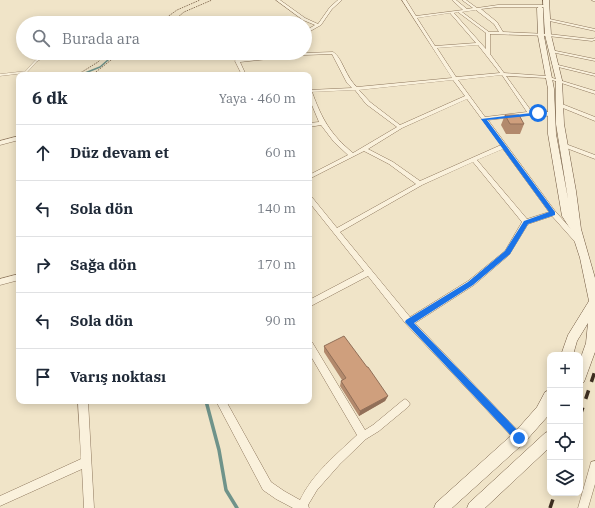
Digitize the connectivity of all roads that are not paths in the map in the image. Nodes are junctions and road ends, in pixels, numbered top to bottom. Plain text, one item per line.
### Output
1 (278, 0) edge
2 (340, 0) edge
3 (404, 0) edge
4 (454, 0) edge
5 (464, 0) edge
6 (502, 0) edge
7 (493, 3) dead end
8 (543, 3) edge
9 (498, 6) junction
10 (505, 6) junction
11 (477, 9) junction
12 (466, 10) junction
13 (460, 11) junction
14 (451, 12) junction
15 (300, 16) edge
16 (415, 17) junction
17 (546, 19) junction
18 (312, 23) edge
19 (317, 25) junction
20 (312, 28) edge
21 (595, 30) edge
22 (470, 33) junction
23 (476, 33) dead end
24 (482, 33) dead end
25 (488, 33) junction
26 (502, 34) junction
27 (544, 36) junction
28 (595, 39) edge
29 (479, 44) junction
30 (434, 47) junction
31 (552, 51) junction
32 (312, 53) edge
33 (488, 54) junction
34 (38, 60) edge
35 (246, 60) edge
36 (595, 60) edge
37 (237, 61) joint
38 (556, 65) junction
39 (25, 72) edge
40 (242, 72) edge
41 (16, 74) edge
42 (503, 74) junction
43 (0, 75) edge
44 (595, 75) edge
45 (454, 78) junction
46 (550, 78) junction
47 (559, 80) junction
48 (356, 89) junction
49 (312, 92) edge
50 (595, 93) edge
51 (467, 97) junction
52 (312, 100) edge
53 (560, 105) junction
54 (530, 113) junction
55 (551, 114) junction
56 (484, 119) junction
57 (595, 119) edge
58 (321, 123) junction
59 (312, 124) edge
60 (400, 127) junction
61 (16, 139) edge
62 (0, 143) edge
63 (563, 145) junction
64 (504, 146) junction
65 (364, 149) junction
66 (352, 155) junction
67 (595, 156) edge
68 (474, 160) junction
69 (312, 175) edge
70 (420, 184) junction
71 (312, 202) edge
72 (553, 213) junction
73 (526, 222) junction
74 (576, 229) junction
75 (337, 231) junction
76 (579, 242) junction
77 (369, 272) junction
78 (16, 278) edge
79 (0, 282) edge
80 (312, 302) edge
81 (595, 303) edge
82 (409, 322) junction
83 (312, 350) edge
84 (568, 352) edge
85 (583, 369) edge
86 (547, 402) edge
87 (83, 404) edge
88 (223, 404) edge
89 (405, 404) dead end
90 (363, 436) junction
91 (519, 438) junction
92 (547, 441) edge
93 (87, 462) junction
94 (595, 466) edge
95 (0, 501) edge
96 (90, 508) edge
97 (303, 508) edge
98 (440, 508) edge
99 (474, 508) edge
100 (583, 508) edge

1 - 15 street
2 - 19 street
3 - 16 street
4 - 12 street
5 - 11 street
6 - 10 street
7 - 9 street
8 - 10 street
8 - 17 main road
8 - 27 main road
9 - 10 street
9 - 11 street
11 - 12 street
11 - 26 street
12 - 13 street
13 - 14 street
13 - 25 street
14 - 16 street
14 - 22 street
16 - 30 street
17 - 21 street
17 - 27 main road
18 - 19 street
19 - 20 street
22 - 23 street
22 - 29 street
24 - 25 street
25 - 26 street
25 - 33 street
26 - 27 street
27 - 28 street
27 - 31 main road
27 - 46 main road
29 - 30 street
29 - 33 street
30 - 45 street
31 - 36 street
31 - 38 main road
32 - 48 street
33 - 42 street
34 - 39 lane
35 - 37 street
37 - 40 street
38 - 44 street
38 - 47 main road
41 - 43 lane
42 - 45 street
42 - 46 street
42 - 54 street
45 - 48 street
45 - 51 street
46 - 47 street
46 - 55 main road
47 - 50 street
47 - 53 main road
48 - 49 street
48 - 60 street
51 - 56 street
51 - 60 street
52 - 58 street
53 - 57 street
53 - 63 main road
54 - 55 street
54 - 56 street
55 - 74 main road
56 - 64 street
58 - 59 street
58 - 66 street
60 - 65 street
61 - 62 street
63 - 67 street
63 - 74 main road
64 - 68 street
64 - 72 street
65 - 66 street
65 - 70 street
66 - 69 street
68 - 70 street
68 - 73 street
70 - 75 street
71 - 75 street
72 - 73 street
72 - 76 street
73 - 82 street
74 - 76 main road
75 - 77 street
76 - 81 main road
77 - 80 street
77 - 82 street
78 - 79 street
81 - 84 main road
81 - 85 main road
82 - 91 street
83 - 90 street
86 - 91 main road
87 - 93 street
88 - 97 street
89 - 90 street
90 - 97 street
91 - 98 main road
92 - 99 main road
93 - 95 street
93 - 96 street
94 - 100 street

